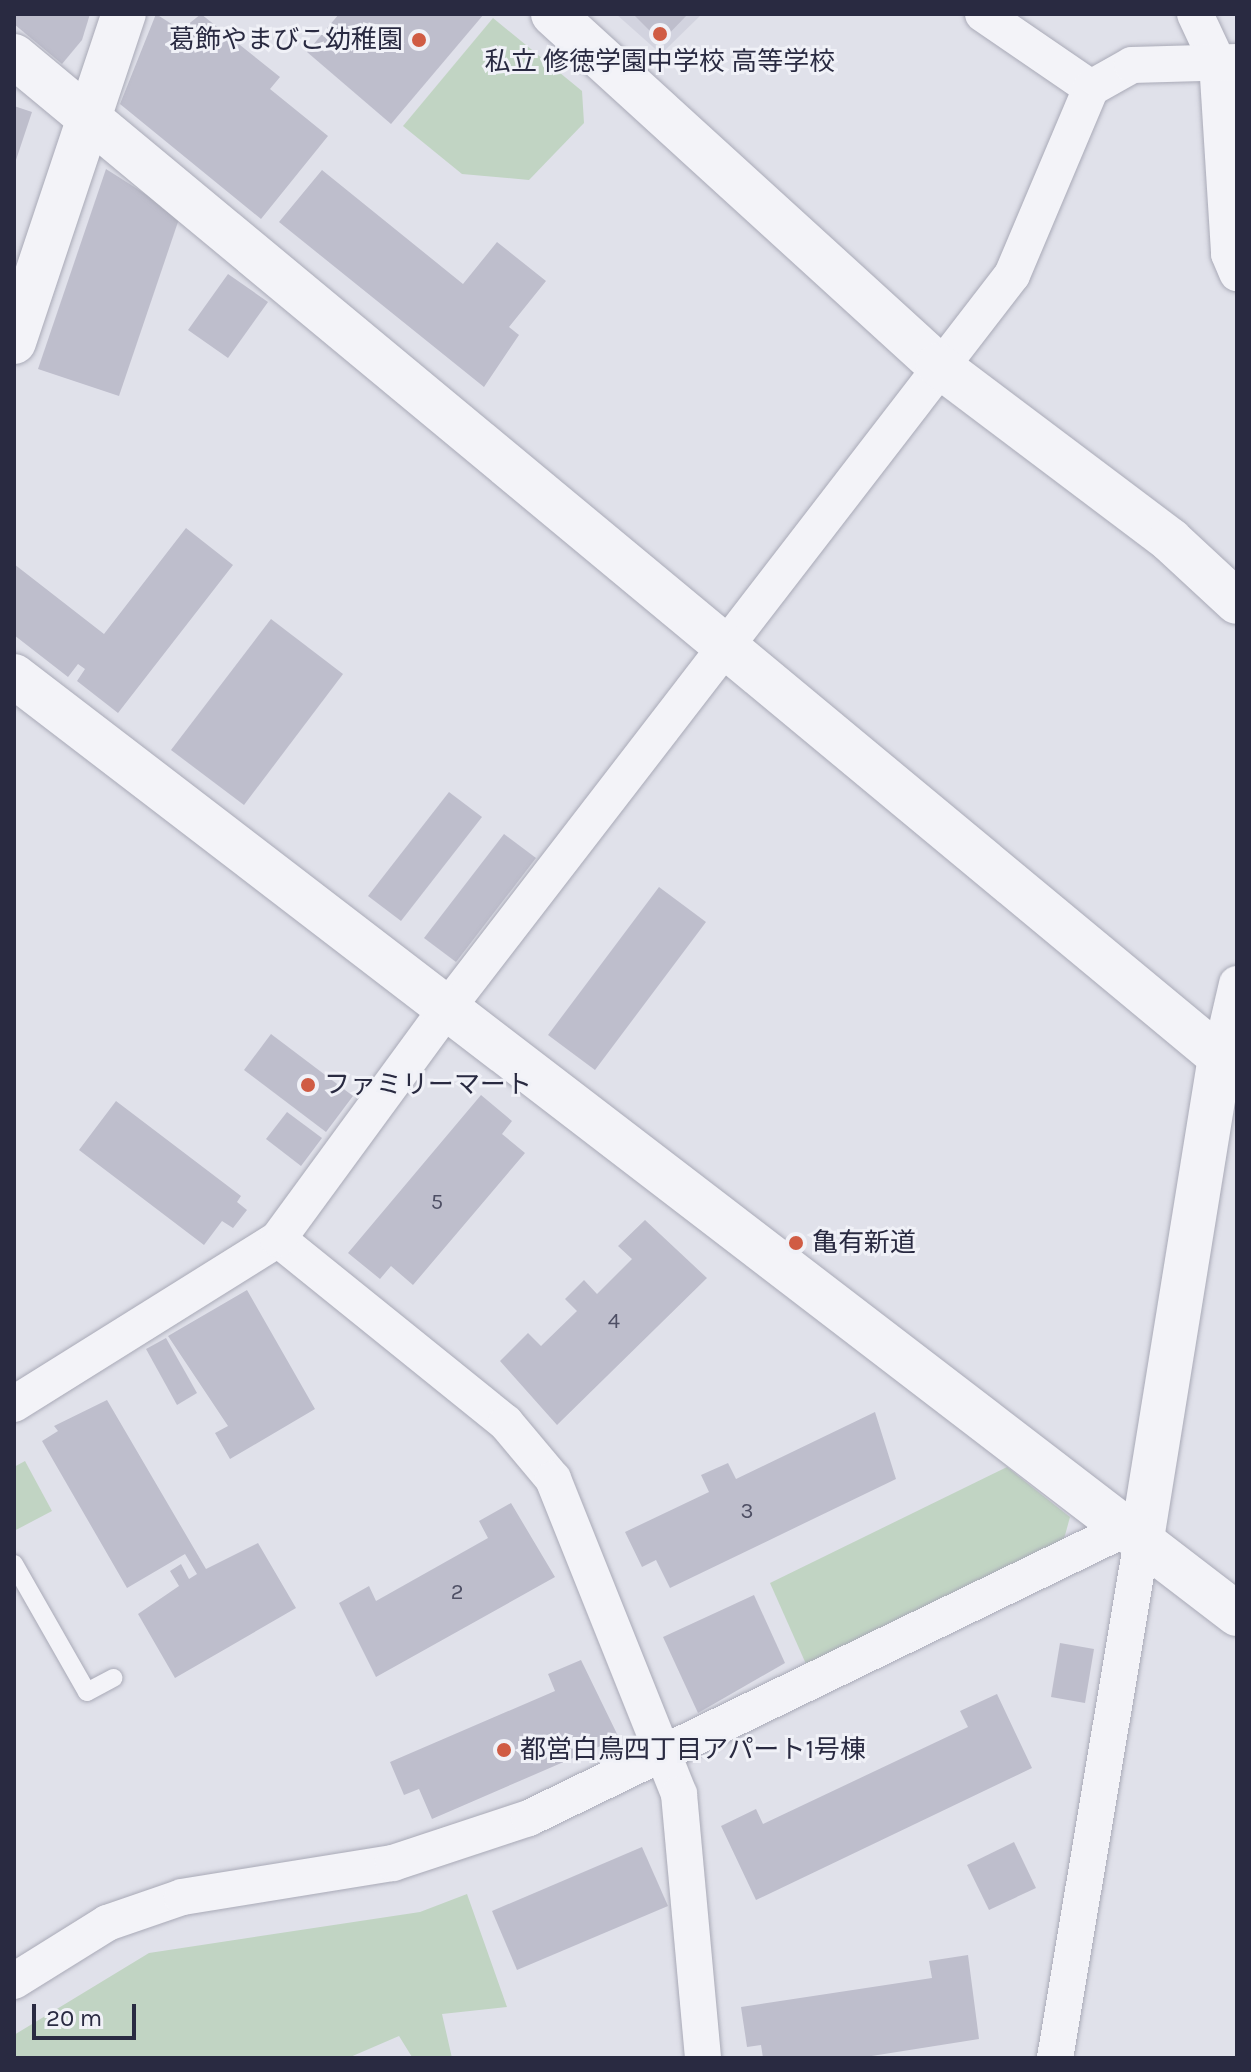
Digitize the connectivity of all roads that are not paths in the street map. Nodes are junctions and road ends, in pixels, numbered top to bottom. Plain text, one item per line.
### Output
1 (124, 14) edge
2 (553, 14) edge
3 (983, 14) edge
4 (1195, 14) edge
5 (14, 56) edge
6 (1227, 62) edge
7 (1091, 88) junction
8 (89, 117) junction
9 (1237, 273) edge
10 (14, 342) edge
11 (938, 365) junction
12 (1237, 602) edge
13 (725, 647) junction
14 (14, 676) edge
15 (1237, 984) edge
16 (448, 1007) junction
17 (1220, 1057) junction
18 (278, 1239) junction
19 (14, 1404) edge
20 (1134, 1534) junction
21 (14, 1564) edge
22 (1237, 1614) edge
23 (113, 1678) dead end
24 (663, 1754) junction
25 (14, 1981) edge
26 (703, 2058) edge
27 (1055, 2058) edge

1 - 8 street
2 - 11 street
3 - 7 street
4 - 6 street
5 - 8 street
6 - 7 street
6 - 9 street
7 - 11 street
8 - 10 street
8 - 13 street
11 - 12 street
11 - 13 street
13 - 16 street
13 - 17 street
14 - 16 street
15 - 17 street
16 - 18 street
16 - 20 street
17 - 20 street
18 - 19 street
18 - 24 street
20 - 22 street
20 - 24 street
20 - 27 street
21 - 23 lane
24 - 25 street
24 - 26 street

